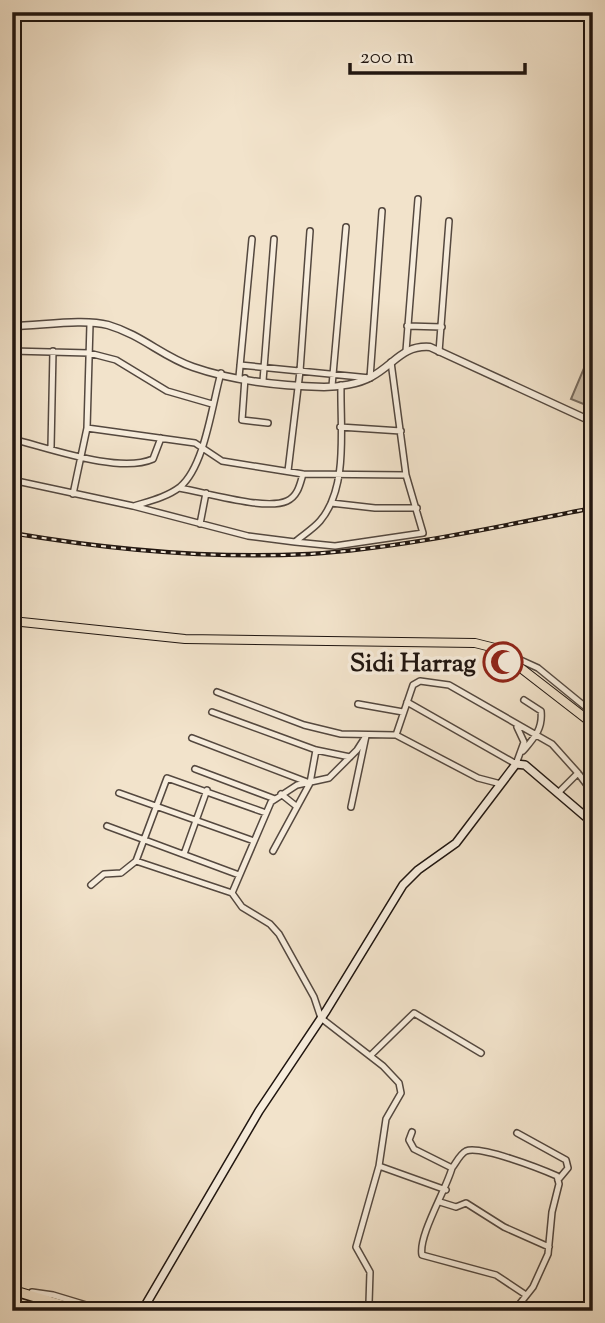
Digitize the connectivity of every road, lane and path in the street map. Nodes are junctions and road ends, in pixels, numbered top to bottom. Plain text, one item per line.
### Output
1 (418, 200) dead end
2 (382, 211) dead end
3 (449, 221) dead end
4 (346, 227) dead end
5 (310, 232) dead end
6 (252, 239) dead end
7 (274, 239) dead end
8 (90, 324) junction
9 (12, 326) edge
10 (407, 326) junction
11 (442, 327) junction
12 (14, 351) edge
13 (54, 351) junction
14 (406, 351) junction
15 (439, 352) junction
16 (89, 353) junction
17 (391, 362) junction
18 (240, 365) junction
19 (262, 369) junction
20 (300, 371) junction
21 (334, 372) junction
22 (221, 373) junction
23 (242, 377) junction
24 (370, 378) junction
25 (263, 381) junction
26 (298, 385) junction
27 (341, 385) junction
28 (14, 386) edge
29 (332, 386) junction
30 (212, 404) junction
31 (593, 422) edge
32 (268, 423) dead end
33 (340, 427) junction
34 (86, 428) junction
35 (401, 431) junction
36 (161, 438) junction
37 (14, 439) edge
38 (202, 445) junction
39 (51, 447) junction
40 (83, 456) junction
41 (288, 471) junction
42 (303, 474) junction
43 (406, 475) junction
44 (338, 476) junction
45 (12, 480) edge
46 (179, 488) junction
47 (206, 493) junction
48 (73, 494) junction
49 (331, 503) junction
50 (133, 506) junction
51 (416, 508) junction
52 (200, 524) junction
53 (295, 542) junction
54 (12, 621) edge
55 (495, 648) junction
56 (217, 692) dead end
57 (524, 699) dead end
58 (407, 702) junction
59 (358, 704) dead end
60 (212, 712) dead end
61 (403, 712) junction
62 (593, 713) edge
63 (593, 724) edge
64 (517, 727) junction
65 (537, 734) junction
66 (396, 735) junction
67 (366, 736) junction
68 (192, 738) dead end
69 (316, 750) junction
70 (519, 755) junction
71 (350, 758) junction
72 (516, 764) junction
73 (195, 769) dead end
74 (578, 773) junction
75 (310, 783) junction
76 (501, 784) junction
77 (207, 790) junction
78 (559, 792) junction
79 (119, 793) dead end
80 (593, 793) edge
81 (281, 794) junction
82 (275, 799) junction
83 (155, 806) junction
84 (296, 806) junction
85 (351, 807) dead end
86 (266, 813) junction
87 (197, 821) junction
88 (593, 823) edge
89 (107, 826) dead end
90 (143, 839) junction
91 (254, 841) junction
92 (273, 851) dead end
93 (184, 854) junction
94 (136, 861) junction
95 (240, 875) junction
96 (91, 884) dead end
97 (232, 893) junction
98 (321, 1018) junction
99 (481, 1053) dead end
100 (370, 1056) junction
101 (412, 1132) dead end
102 (517, 1133) dead end
103 (379, 1166) junction
104 (452, 1168) junction
105 (558, 1180) junction
106 (446, 1190) junction
107 (440, 1202) junction
108 (549, 1247) junction
109 (13, 1294) edge
110 (526, 1295) junction
111 (369, 1303) junction
112 (46, 1311) edge
113 (82, 1311) edge
114 (106, 1311) edge
115 (142, 1311) edge
116 (366, 1311) edge
117 (398, 1311) edge
118 (514, 1311) edge

1 - 10 street
2 - 24 street
3 - 11 street
4 - 21 street
5 - 20 street
6 - 18 street
7 - 19 street
8 - 9 street
8 - 16 street
8 - 22 street
10 - 11 street
10 - 14 street
11 - 15 street
12 - 13 street
12 - 28 street
13 - 16 street
13 - 39 street
14 - 15 street
14 - 17 street
15 - 31 street
16 - 30 street
16 - 34 street
17 - 24 street
17 - 35 street
18 - 19 street
18 - 23 street
19 - 20 street
19 - 25 street
20 - 21 street
20 - 26 street
21 - 24 street
21 - 29 street
22 - 23 street
22 - 30 street
23 - 25 street
23 - 32 street
24 - 27 street
25 - 26 street
26 - 29 street
26 - 41 street
27 - 29 street
27 - 33 street
28 - 37 street
30 - 38 street
33 - 35 street
33 - 44 street
34 - 36 street
34 - 40 street
35 - 43 street
36 - 38 street
36 - 40 street
37 - 39 street
38 - 41 street
38 - 46 street
39 - 40 street
40 - 48 street
41 - 42 street
42 - 44 street
42 - 47 street
43 - 44 street
43 - 51 street
44 - 49 street
45 - 48 street
46 - 47 street
46 - 50 street
47 - 52 street
48 - 50 street
49 - 51 street
49 - 53 street
50 - 52 street
51 - 53 street
52 - 53 street
54 - 55 main road
55 - 62 street
55 - 63 main road
56 - 67 street
57 - 65 street
58 - 61 street
58 - 64 street
58 - 72 street
59 - 61 street
60 - 69 street
61 - 66 street
64 - 65 street
64 - 70 street
65 - 70 street
65 - 74 street
66 - 67 street
66 - 76 street
67 - 71 street
67 - 85 street
68 - 75 street
69 - 71 street
69 - 75 street
70 - 72 street
71 - 75 street
72 - 76 main road
72 - 78 main road
73 - 82 street
74 - 78 street
74 - 80 street
75 - 81 street
75 - 84 street
76 - 98 main road
77 - 83 street
77 - 86 street
77 - 87 street
78 - 88 main road
79 - 83 street
81 - 82 street
81 - 84 street
82 - 86 street
83 - 87 street
83 - 90 street
84 - 92 street
86 - 91 street
87 - 91 street
87 - 93 street
89 - 90 street
90 - 93 street
90 - 94 street
91 - 95 street
93 - 95 street
94 - 96 street
94 - 97 street
95 - 97 street
97 - 98 street
98 - 100 street
98 - 115 main road
99 - 100 street
100 - 103 street
101 - 104 street
102 - 105 street
103 - 106 street
103 - 111 street
104 - 105 street
104 - 106 street
105 - 108 street
106 - 107 street
107 - 108 street
107 - 110 street
108 - 110 street
109 - 112 highway
109 - 113 highway
109 - 114 street
110 - 118 street
111 - 116 street
111 - 117 street

